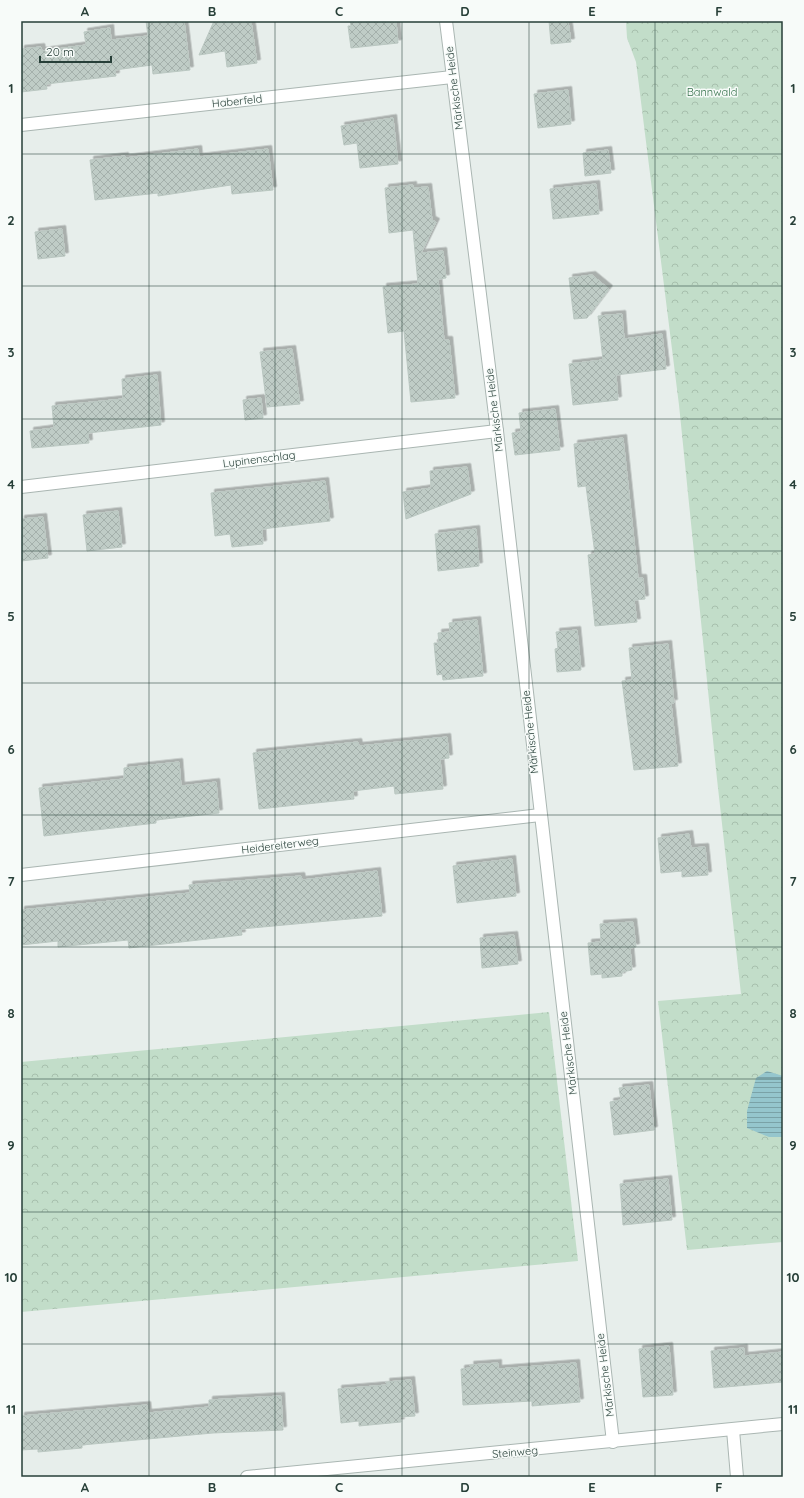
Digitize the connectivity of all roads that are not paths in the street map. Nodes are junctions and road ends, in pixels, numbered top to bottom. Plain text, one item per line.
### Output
1 (446, 21) edge
2 (452, 77) junction
3 (21, 125) edge
4 (497, 432) junction
5 (21, 487) edge
6 (540, 815) junction
7 (21, 875) edge
8 (783, 1424) edge
9 (733, 1430) junction
10 (613, 1442) junction
11 (349, 1472) edge
12 (247, 1477) edge
13 (737, 1477) edge

1 - 2 street, Märkische Heide
2 - 3 street, Haberfeld
2 - 4 street, Märkische Heide
4 - 5 street, Lupinenschlag
4 - 6 street, Märkische Heide
6 - 7 street, Heidereiterweg
6 - 10 street, Märkische Heide
8 - 9 street, Steinweg
9 - 10 street, Steinweg
9 - 13 street
10 - 11 street, Steinweg
11 - 12 street, Steinweg

